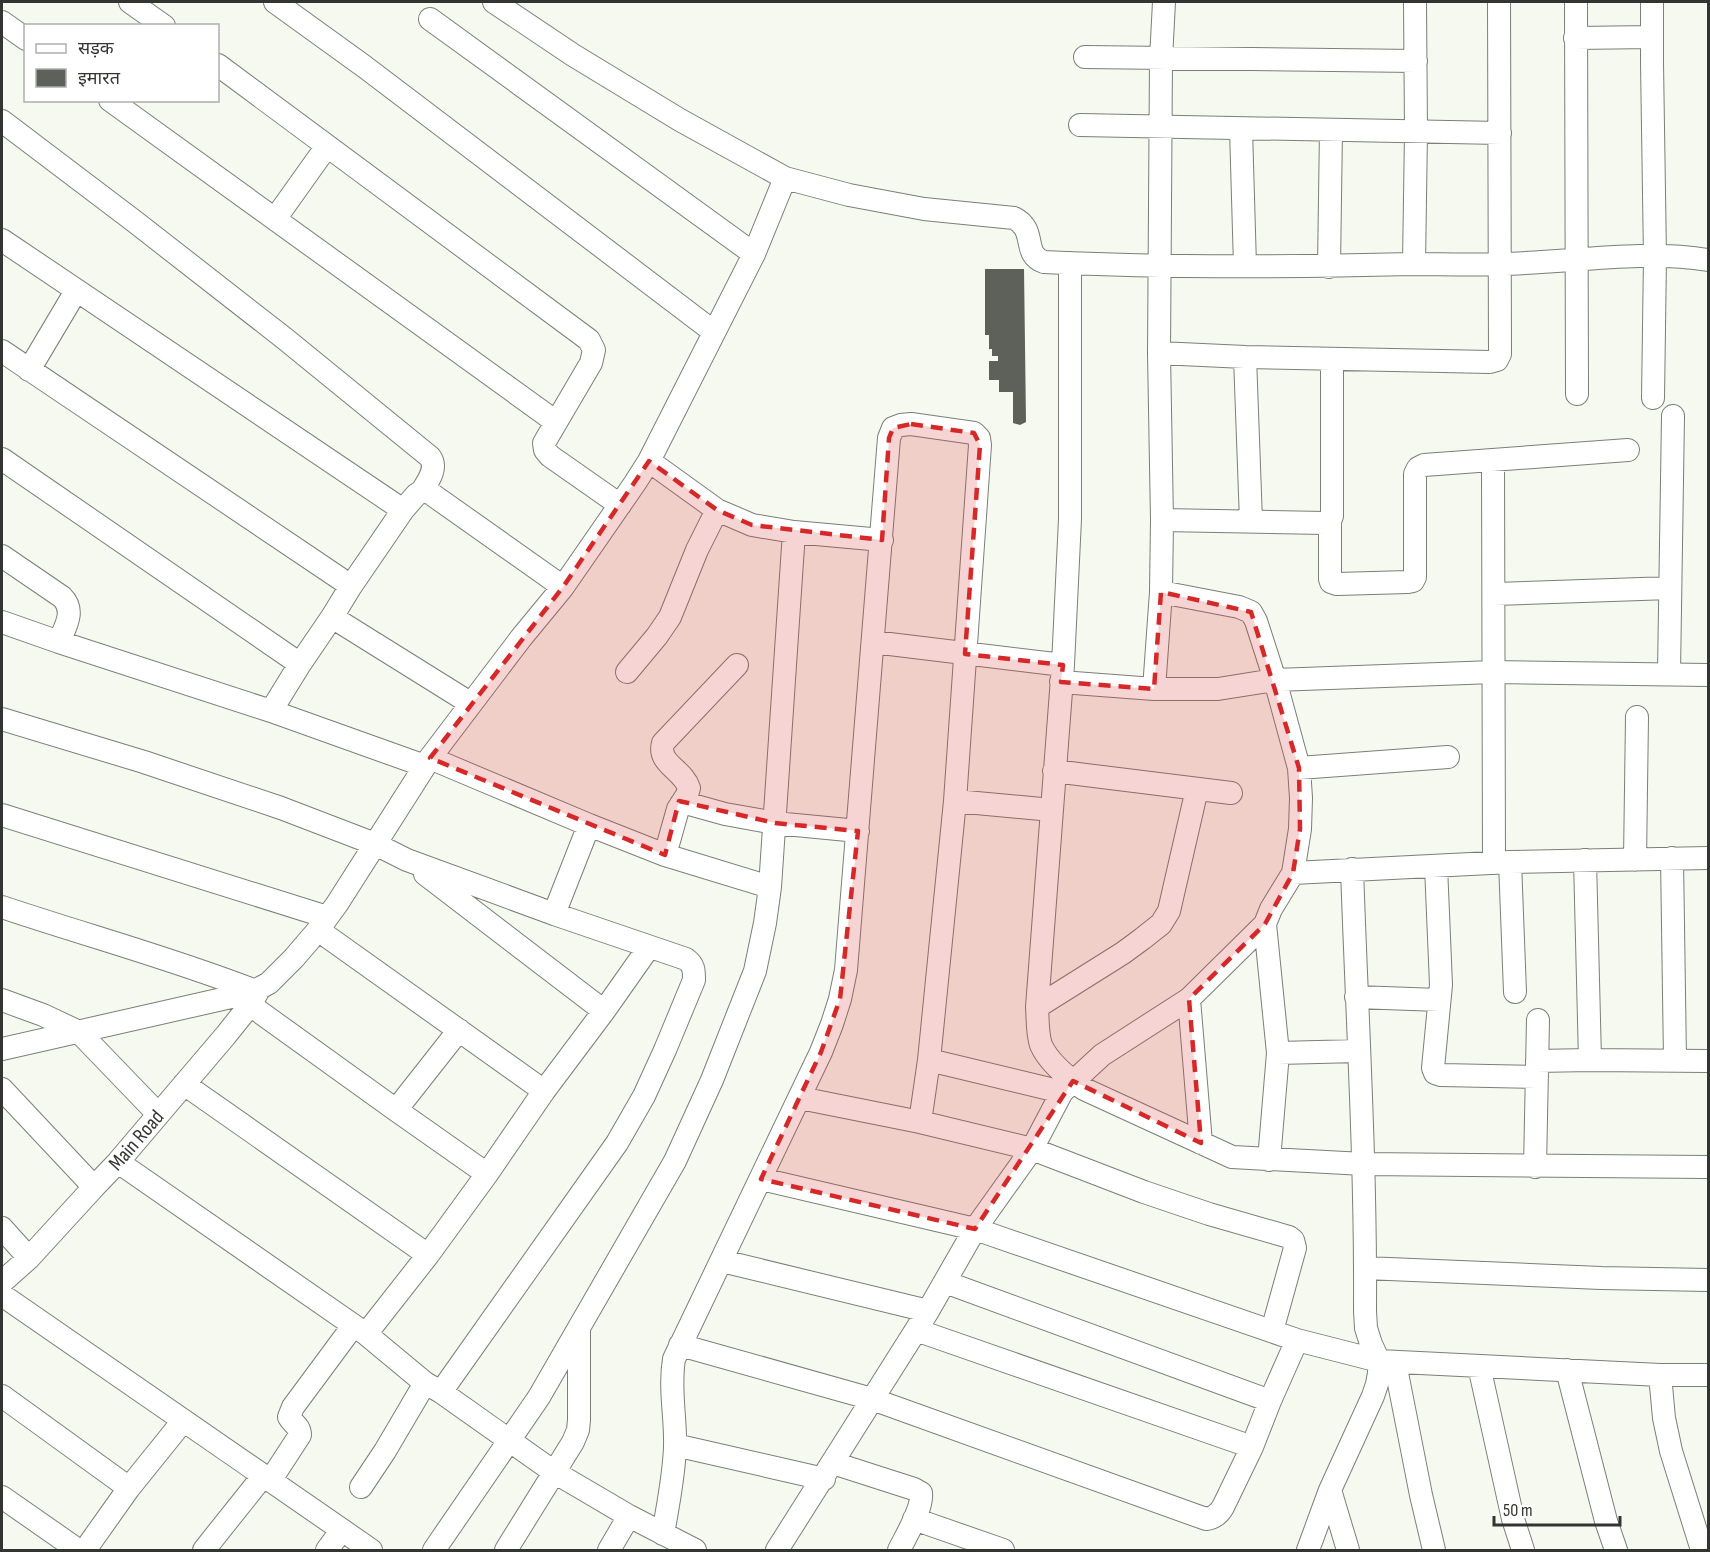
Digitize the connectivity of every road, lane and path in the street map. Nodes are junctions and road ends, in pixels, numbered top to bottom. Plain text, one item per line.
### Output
1 (130, 2) edge
2 (275, 2) edge
3 (494, 2) edge
4 (1164, 2) edge
5 (1415, 2) edge
6 (1499, 2) edge
7 (1576, 2) edge
8 (1652, 2) edge
9 (430, 19) dead end
10 (2, 22) edge
11 (161, 24) edge
12 (1652, 36) junction
13 (24, 38) edge
14 (1575, 38) junction
15 (1085, 57) dead end
16 (1161, 59) junction
17 (1416, 61) junction
18 (219, 66) edge
19 (113, 102) edge
20 (2, 121) edge
21 (1080, 125) dead end
22 (1161, 128) junction
23 (1241, 129) junction
24 (1331, 130) junction
25 (1416, 132) junction
26 (1500, 133) junction
27 (327, 146) junction
28 (785, 178) junction
29 (275, 219) junction
30 (2, 240) edge
31 (754, 254) junction
32 (1655, 257) junction
33 (1577, 259) junction
34 (1708, 260) edge
35 (1070, 263) junction
36 (1414, 264) junction
37 (1501, 264) junction
38 (1160, 265) junction
39 (1245, 266) junction
40 (1329, 267) junction
41 (76, 291) junction
42 (714, 332) junction
43 (2, 351) edge
44 (1159, 353) junction
45 (1245, 357) junction
46 (1332, 359) junction
47 (29, 370) junction
48 (1577, 394) dead end
49 (1653, 398) dead end
50 (1673, 416) dead end
51 (556, 422) junction
52 (1628, 450) dead end
53 (2, 459) edge
54 (1493, 460) junction
55 (649, 461) junction
56 (422, 491) junction
57 (620, 505) junction
58 (403, 510) junction
59 (717, 510) junction
60 (1162, 520) junction
61 (1251, 521) junction
62 (1330, 521) junction
63 (794, 532) junction
64 (882, 540) junction
65 (2, 556) edge
66 (351, 586) junction
67 (563, 587) junction
68 (1670, 588) junction
69 (1161, 592) junction
70 (1495, 594) junction
71 (332, 617) junction
72 (2, 622) edge
73 (59, 642) junction
74 (873, 642) junction
75 (965, 654) junction
76 (300, 664) junction
77 (737, 664) dead end
78 (627, 672) dead end
79 (1494, 672) junction
80 (1062, 673) junction
81 (1670, 673) junction
82 (1708, 675) edge
83 (1275, 680) junction
84 (1154, 689) junction
85 (470, 703) junction
86 (271, 711) junction
87 (1637, 717) dead end
88 (2, 719) edge
89 (1448, 757) dead end
90 (428, 762) junction
91 (1299, 768) junction
92 (1054, 771) junction
93 (1197, 789) junction
94 (1231, 793) dead end
95 (955, 801) junction
96 (681, 804) junction
97 (1052, 810) junction
98 (2, 815) edge
99 (775, 823) junction
100 (589, 825) junction
101 (858, 831) junction
102 (375, 844) junction
103 (665, 855) junction
104 (1672, 858) junction
105 (1708, 858) edge
106 (408, 860) junction
107 (1585, 860) junction
108 (1635, 860) junction
109 (1502, 862) junction
110 (1436, 866) junction
111 (1352, 869) junction
112 (1293, 873) junction
113 (770, 887) junction
114 (2, 907) edge
115 (554, 914) junction
116 (322, 924) junction
117 (1265, 924) junction
118 (649, 948) junction
119 (1515, 992) dead end
120 (254, 994) junction
121 (1356, 997) junction
122 (1189, 999) junction
123 (2, 1000) edge
124 (1439, 1000) junction
125 (1037, 1007) junction
126 (604, 1011) junction
127 (1538, 1020) dead end
128 (459, 1030) junction
129 (79, 1032) junction
130 (2, 1049) edge
131 (1358, 1051) junction
132 (1278, 1053) junction
133 (929, 1060) junction
134 (1590, 1060) junction
135 (1675, 1060) junction
136 (1708, 1061) edge
137 (1537, 1069) junction
138 (184, 1084) junction
139 (1067, 1087) junction
140 (2, 1089) edge
141 (544, 1090) junction
142 (800, 1098) junction
143 (396, 1110) junction
144 (158, 1114) junction
145 (920, 1122) junction
146 (1201, 1143) junction
147 (1032, 1149) junction
148 (1269, 1160) junction
149 (118, 1162) junction
150 (1364, 1164) junction
151 (1535, 1167) junction
152 (1708, 1167) edge
153 (487, 1174) junction
154 (761, 1179) junction
155 (94, 1187) junction
156 (2, 1228) edge
157 (975, 1229) junction
158 (428, 1255) junction
159 (29, 1258) junction
160 (722, 1261) junction
161 (1365, 1268) junction
162 (1708, 1280) edge
163 (2, 1282) edge
164 (945, 1282) junction
165 (2, 1295) edge
166 (922, 1321) junction
167 (359, 1330) junction
168 (579, 1330) junction
169 (1272, 1331) junction
170 (1297, 1340) junction
171 (680, 1345) junction
172 (1387, 1362) junction
173 (1479, 1366) junction
174 (1568, 1370) junction
175 (1659, 1375) junction
176 (1708, 1375) edge
177 (433, 1387) junction
178 (2, 1396) edge
179 (872, 1399) junction
180 (1270, 1401) junction
181 (183, 1421) junction
182 (508, 1440) junction
183 (675, 1445) junction
184 (1252, 1447) junction
185 (828, 1471) junction
186 (554, 1472) junction
187 (266, 1478) junction
188 (362, 1487) dead end
189 (129, 1488) junction
190 (1330, 1490) junction
191 (2, 1497) edge
192 (629, 1516) junction
193 (914, 1519) junction
194 (341, 1531) junction
195 (663, 1534) junction
196 (998, 1550) edge
197 (78, 1551) edge
198 (85, 1551) edge
199 (204, 1551) edge
200 (327, 1551) edge
201 (371, 1551) edge
202 (434, 1551) edge
203 (506, 1551) edge
204 (609, 1551) edge
205 (694, 1551) edge
206 (777, 1551) edge
207 (899, 1551) edge
208 (1308, 1551) edge
209 (1348, 1551) edge
210 (1434, 1551) edge
211 (1522, 1551) edge
212 (1616, 1551) edge
213 (1702, 1551) edge

1 - 11 street
2 - 42 street
3 - 28 street
4 - 16 street
5 - 17 street
6 - 26 street
7 - 14 street
8 - 12 street
9 - 31 street
10 - 13 street
12 - 14 street
12 - 32 street
14 - 33 street
15 - 16 street
16 - 17 street
16 - 22 street
17 - 25 street
18 - 27 street
19 - 29 street
20 - 56 street
21 - 22 street
22 - 23 street
22 - 38 street
23 - 24 street
23 - 39 street
24 - 25 street
24 - 40 street
25 - 26 street
25 - 36 street
26 - 37 street
27 - 29 street
27 - 51 street
28 - 31 street
28 - 35 street
29 - 51 street
30 - 41 street
31 - 42 street
32 - 33 street
32 - 34 street
32 - 49 street
33 - 37 street
33 - 48 street
35 - 38 street
35 - 80 street
36 - 37 street
36 - 40 street
37 - 46 street
38 - 39 street
38 - 44 street
39 - 40 street
41 - 47 street
41 - 58 street
42 - 55 street
43 - 47 street
44 - 45 street
44 - 60 street
45 - 46 street
45 - 61 street
46 - 62 street
47 - 66 street
50 - 68 street
51 - 57 street
52 - 54 street
53 - 76 street
54 - 62 street
54 - 70 street
55 - 57 street
55 - 59 street
56 - 58 street
56 - 67 street
57 - 67 street
58 - 66 street
59 - 63 street
59 - 78 street
60 - 61 street
60 - 69 street
61 - 62 street
63 - 64 street
63 - 99 street
64 - 74 street
64 - 75 street
65 - 73 street
66 - 71 street
67 - 85 street
68 - 70 street
68 - 81 street
69 - 83 street
69 - 84 street
70 - 79 street
71 - 76 street
71 - 85 street
72 - 73 street
73 - 86 street
74 - 75 street
74 - 101 street
75 - 80 street
75 - 95 street
76 - 86 street
77 - 96 street
79 - 81 street
79 - 83 street
79 - 109 street
80 - 84 street
80 - 92 street
81 - 82 street
83 - 84 street
83 - 91 street
85 - 90 street
86 - 90 street
87 - 108 street
88 - 102 street
89 - 91 street
90 - 100 street
90 - 102 street
91 - 112 street
92 - 93 street
92 - 97 street
93 - 94 street
93 - 125 street
95 - 97 street
95 - 133 street
96 - 99 street
96 - 103 street
97 - 125 street
98 - 116 street
99 - 101 street
99 - 113 street
100 - 103 street
100 - 115 street
101 - 142 street
102 - 106 street
102 - 116 street
103 - 113 street
104 - 105 street
104 - 108 street
104 - 135 street
106 - 115 street
106 - 126 street
107 - 108 street
107 - 109 street
107 - 134 street
109 - 110 street
109 - 119 street
110 - 111 street
110 - 124 street
111 - 112 street
111 - 121 street
112 - 117 street
113 - 168 street
114 - 120 street
115 - 118 street
116 - 120 street
116 - 128 street
117 - 122 street
117 - 132 street
118 - 126 street
118 - 177 street
120 - 129 street
120 - 138 street, Main Road
120 - 143 street
121 - 124 street
121 - 131 street
122 - 139 street
122 - 146 street
123 - 129 street
124 - 137 street
125 - 139 street
126 - 141 street
127 - 137 street
128 - 141 street
128 - 143 street
129 - 130 street
129 - 144 street
131 - 132 street
131 - 150 street
132 - 148 street
133 - 139 street
133 - 145 street
134 - 135 street
134 - 137 street
135 - 136 street
137 - 151 street
138 - 144 street, Main Road
138 - 158 street
139 - 146 street
139 - 147 street
140 - 155 street
141 - 153 street
142 - 145 street
142 - 154 street
143 - 153 street
144 - 149 street, Main Road
145 - 147 street
146 - 148 street
147 - 157 street
147 - 169 street
148 - 150 street
149 - 155 street, Main Road
149 - 167 street
150 - 151 street
150 - 161 street
151 - 152 street
153 - 158 street
154 - 157 street
154 - 160 street
155 - 159 street, Main Road
156 - 159 street
157 - 164 street
157 - 169 street
158 - 167 street
159 - 163 street, Main Road
160 - 166 street
160 - 171 street
161 - 162 street
161 - 172 street
164 - 166 street
164 - 180 street
165 - 181 street
166 - 179 street
166 - 184 street
167 - 177 street
167 - 187 street
168 - 182 street
168 - 186 street
169 - 170 street
170 - 172 street
170 - 180 street
171 - 179 street
171 - 183 street
172 - 173 street
172 - 190 street
172 - 210 street
173 - 174 street
173 - 211 street
174 - 175 street
174 - 212 street
175 - 176 street
175 - 213 street
177 - 182 street
177 - 188 street
178 - 189 street
179 - 184 street
179 - 185 street
180 - 184 street
181 - 187 street
181 - 189 street
182 - 186 street
182 - 202 street
183 - 185 street
183 - 195 street
185 - 193 street
185 - 206 street
186 - 192 street
186 - 203 street
187 - 194 street
187 - 199 street
189 - 198 street
190 - 208 street
190 - 209 street
191 - 197 street
192 - 195 street
192 - 204 street
193 - 196 street
193 - 207 street
194 - 200 street
194 - 201 street
195 - 205 street

